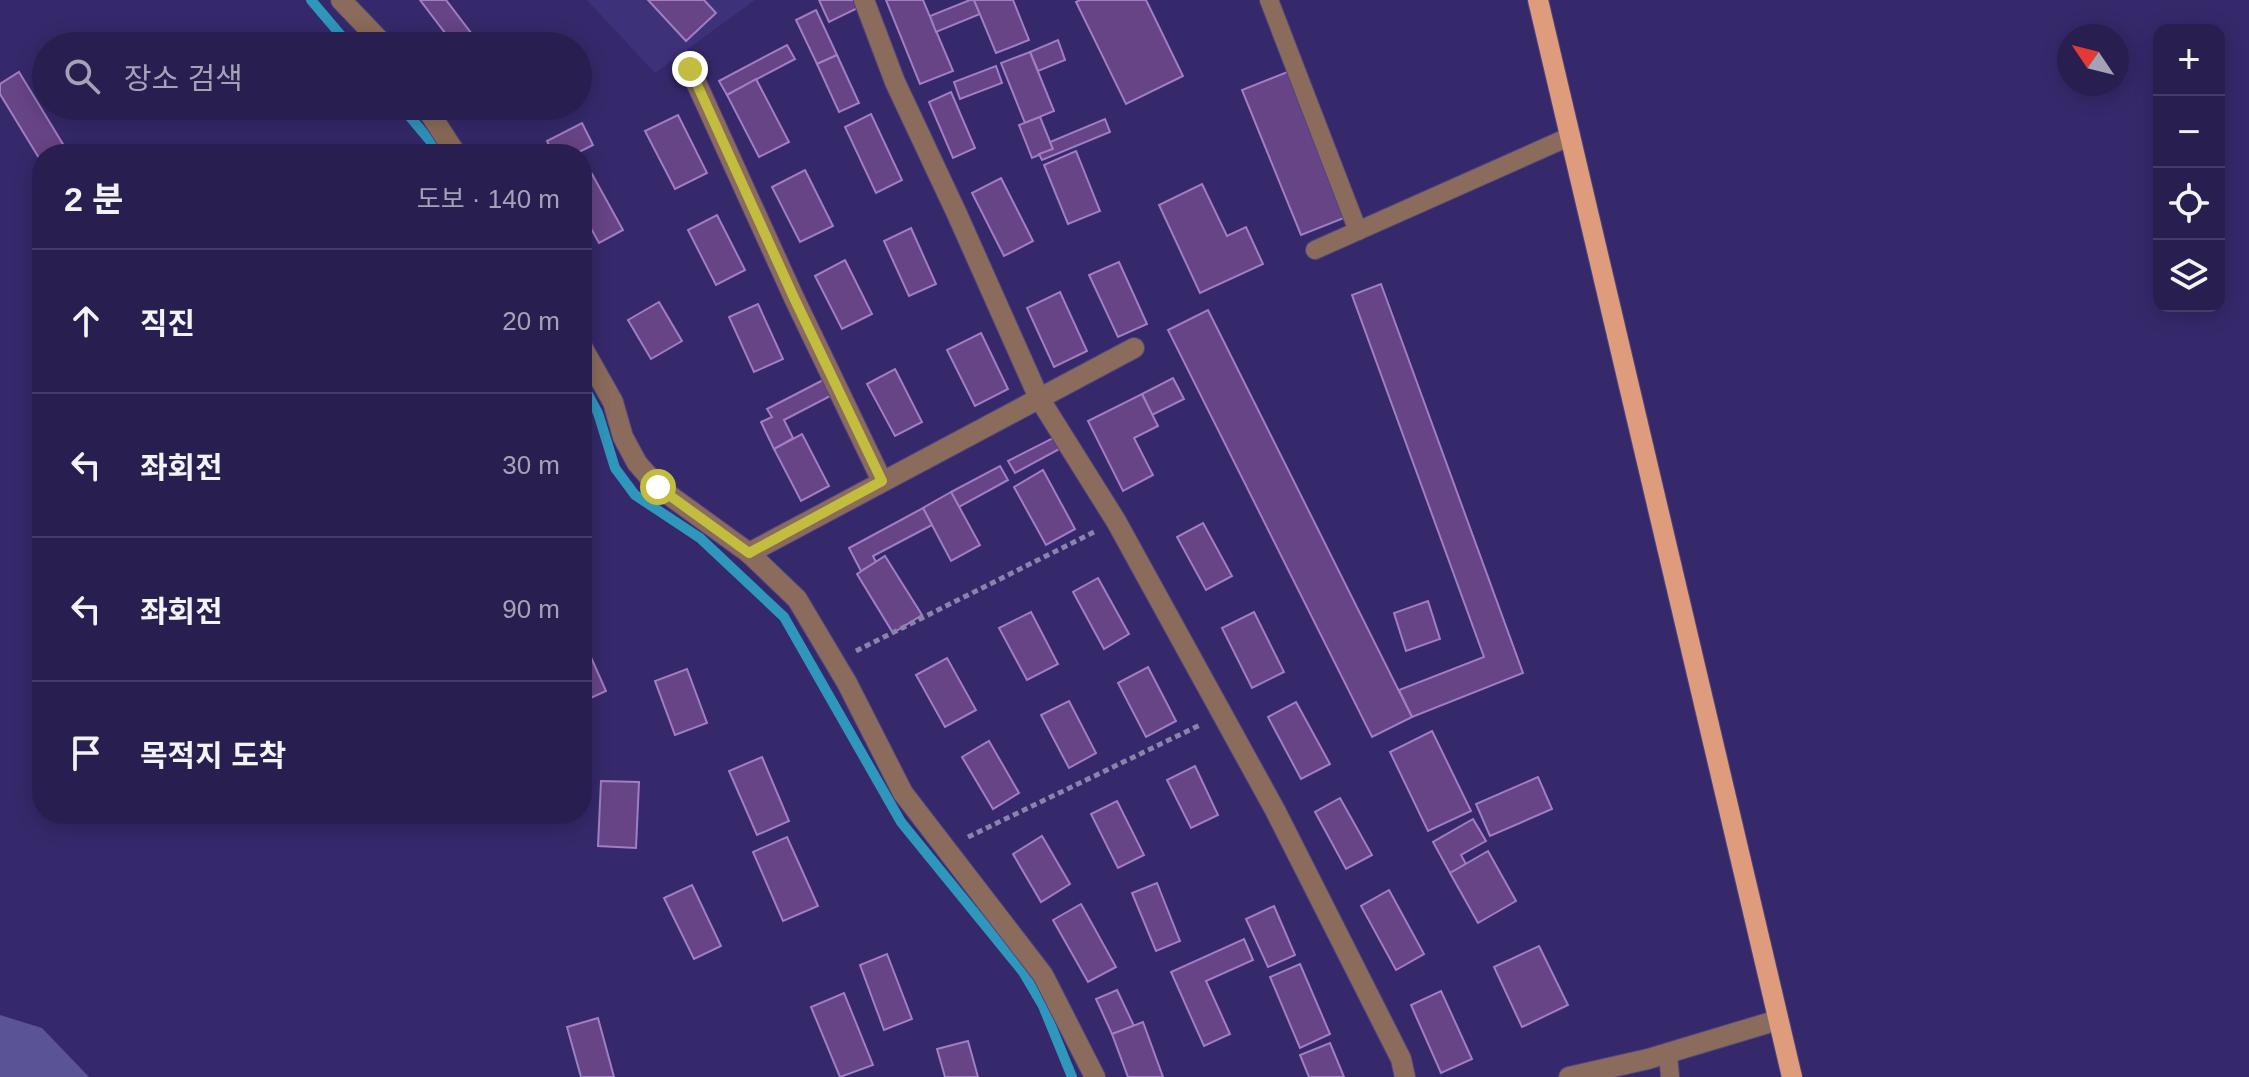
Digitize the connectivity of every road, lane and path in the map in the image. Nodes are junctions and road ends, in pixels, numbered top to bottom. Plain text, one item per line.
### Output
1 (341, 0) edge
2 (864, 0) edge
3 (1269, 0) edge
4 (1538, 0) edge
5 (372, 32) edge
6 (690, 69) dead end
7 (434, 120) edge
8 (1571, 136) junction
9 (450, 144) edge
10 (1358, 231) junction
11 (1315, 250) dead end
12 (1134, 348) dead end
13 (592, 365) edge
14 (1039, 398) junction
15 (882, 481) junction
16 (1116, 521) junction
17 (749, 553) junction
18 (834, 663) junction
19 (1223, 714) junction
20 (945, 849) junction
21 (1778, 1020) junction
22 (1668, 1053) junction
23 (1095, 1077) edge
24 (1405, 1077) edge
25 (1569, 1077) edge
26 (1670, 1077) edge
27 (1792, 1077) edge

1 - 5 street
2 - 14 street
3 - 10 lane
4 - 8 main road
6 - 15 street
7 - 9 street
8 - 10 lane
8 - 21 main road
10 - 11 lane
12 - 14 street
13 - 17 street
14 - 15 street
14 - 16 street
15 - 17 street
16 - 18 path
16 - 19 street
17 - 18 street
18 - 20 street
19 - 20 path
19 - 24 street
20 - 23 street
21 - 22 street
21 - 27 main road
22 - 25 street
22 - 26 lane

